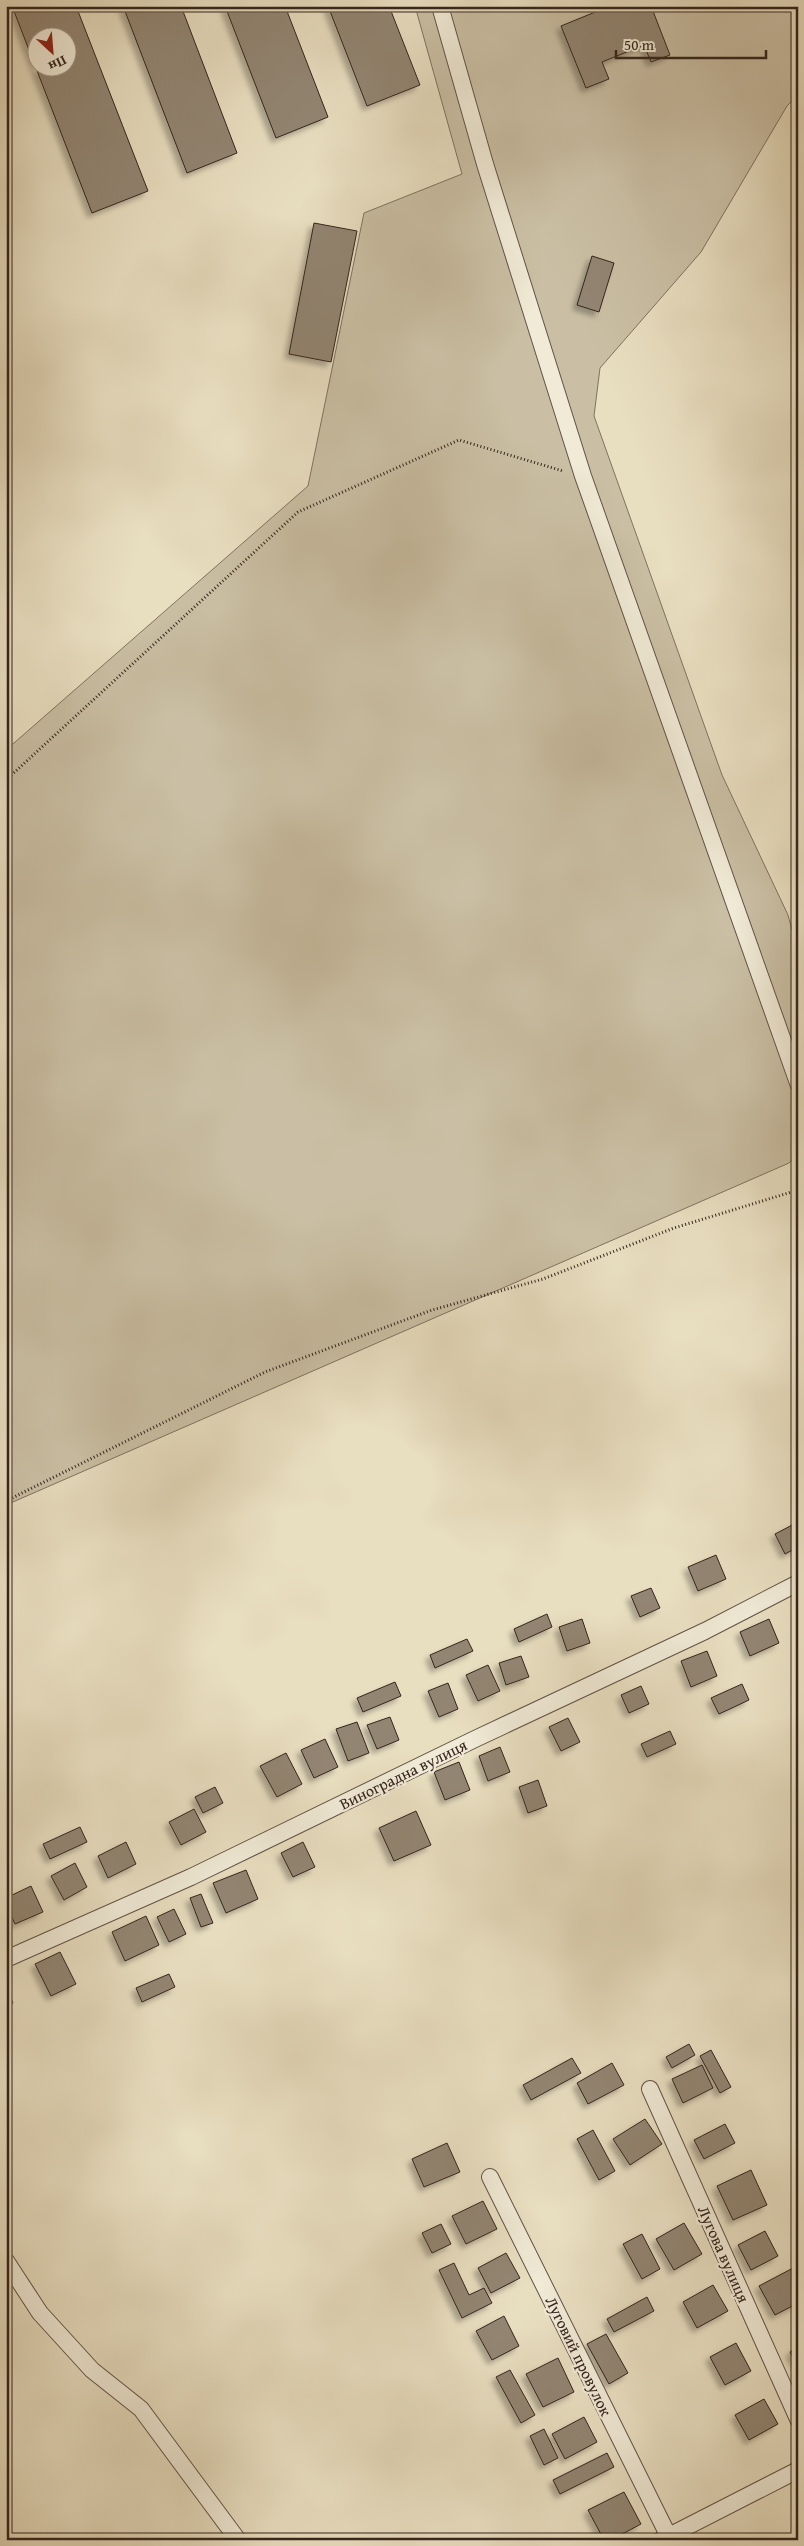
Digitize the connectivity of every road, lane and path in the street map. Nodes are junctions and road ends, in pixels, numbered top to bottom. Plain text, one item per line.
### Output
1 (440, 6) edge
2 (583, 476) junction
3 (6, 780) edge
4 (798, 1083) edge
5 (798, 1190) edge
6 (6, 1500) edge
7 (798, 1583) edge
8 (6, 1959) edge
9 (650, 2089) dead end
10 (490, 2177) dead end
11 (6, 2261) edge
12 (798, 2419) edge
13 (798, 2470) edge
14 (664, 2538) edge
15 (238, 2540) edge

1 - 2 street
2 - 3 path
2 - 4 street
5 - 6 path
7 - 8 street, Виноградна вулиця
9 - 12 street, Лугова вулиця
10 - 14 street, Луговий провулок
11 - 15 street
13 - 14 street, Луговий провулок

